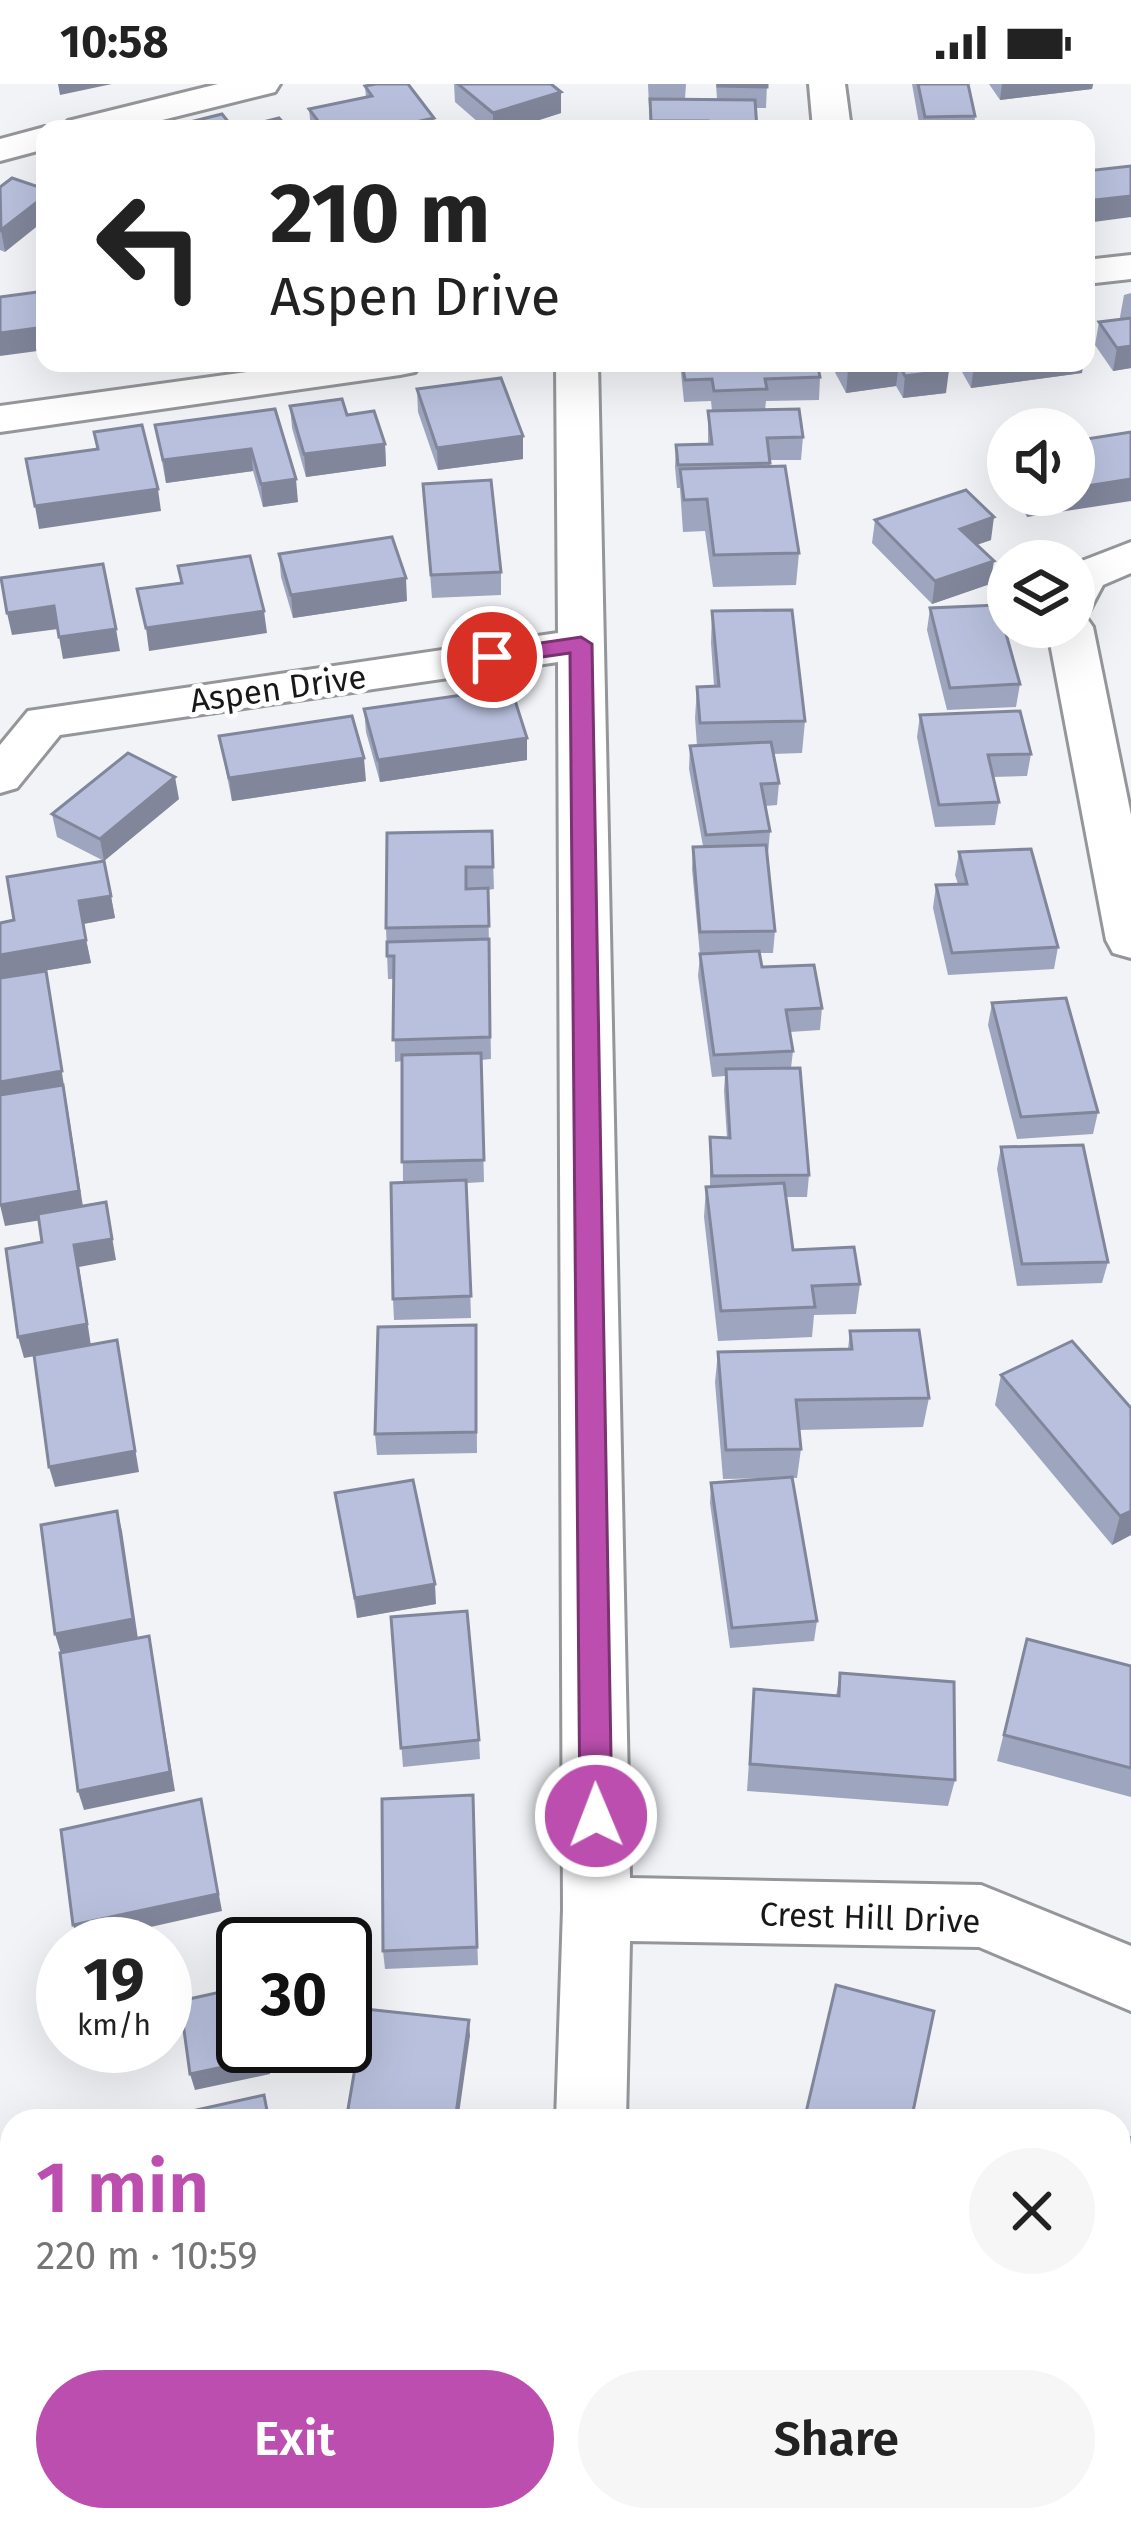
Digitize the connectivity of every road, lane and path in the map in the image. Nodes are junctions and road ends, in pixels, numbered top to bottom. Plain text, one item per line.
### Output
1 (262, 84) edge
2 (827, 84) edge
3 (117, 120) edge
4 (831, 120) edge
5 (36, 140) edge
6 (0, 150) edge
7 (1131, 266) edge
8 (1095, 271) edge
9 (336, 372) edge
10 (577, 372) edge
11 (0, 419) edge
12 (1131, 556) edge
13 (1095, 572) edge
14 (581, 644) junction
15 (1074, 648) edge
16 (0, 777) edge
17 (1131, 940) edge
18 (597, 1909) junction
19 (1131, 1979) edge
20 (591, 2109) edge

1 - 3 street
2 - 4 street
5 - 6 street
7 - 8 street
9 - 11 street
10 - 14 street
12 - 13 street
14 - 16 street, Aspen Drive
14 - 18 street
15 - 17 street
18 - 19 street, Crest Hill Drive
18 - 20 street

